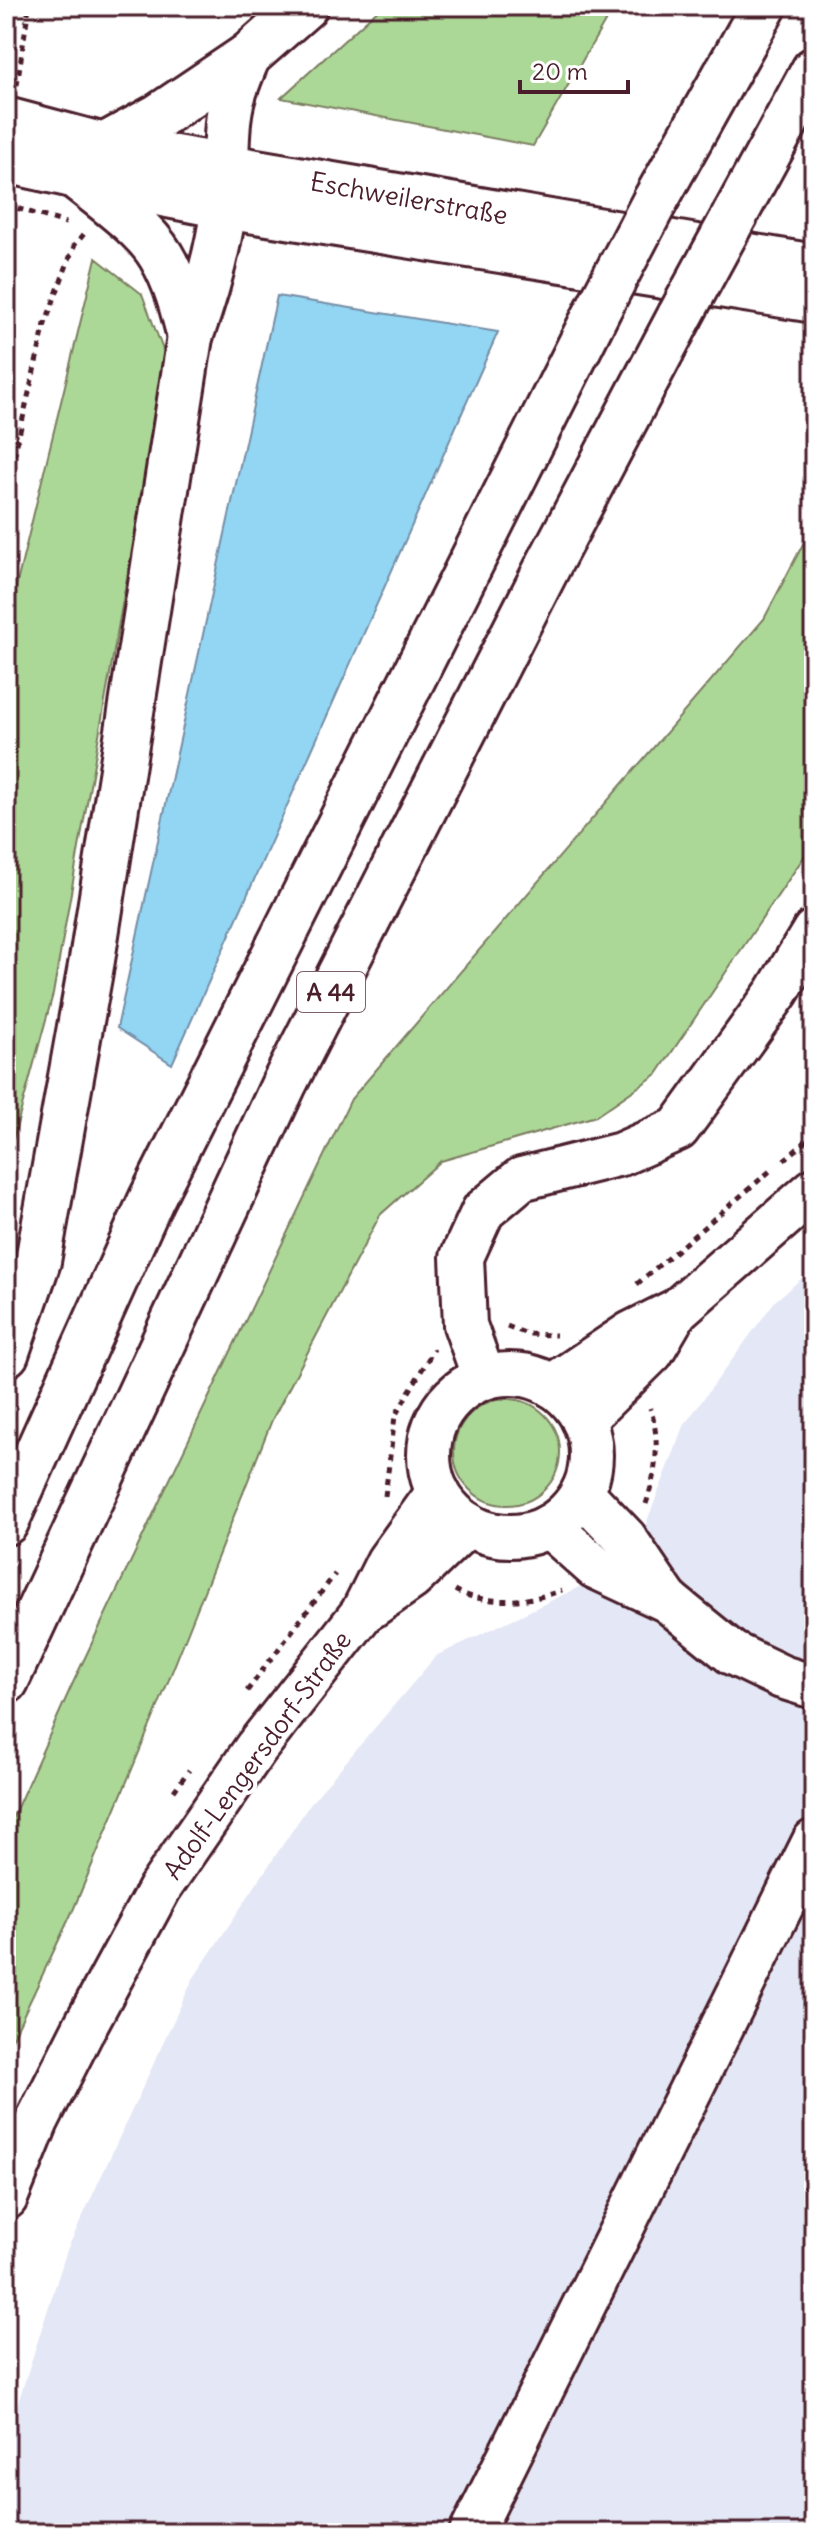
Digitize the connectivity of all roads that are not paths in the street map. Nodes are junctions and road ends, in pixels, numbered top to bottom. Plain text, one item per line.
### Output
1 (305, 6) edge
2 (764, 6) edge
3 (248, 56) junction
4 (814, 70) edge
5 (8, 134) edge
6 (90, 161) junction
7 (226, 186) junction
8 (814, 267) edge
9 (814, 300) edge
10 (190, 337) junction
11 (814, 931) edge
12 (814, 1190) edge
13 (677, 1310) junction
14 (6, 1354) edge
15 (484, 1378) junction
16 (552, 1386) junction
17 (583, 1420) junction
18 (438, 1492) junction
19 (582, 1493) junction
20 (6, 1522) edge
21 (468, 1524) junction
22 (549, 1526) junction
23 (668, 1601) junction
24 (362, 1613) junction
25 (6, 1681) edge
26 (814, 1687) edge
27 (814, 1841) edge
28 (6, 2198) edge
29 (471, 2533) edge

1 - 3 main road
2 - 20 main road, A 44, bridge
3 - 6 main road
3 - 7 main road
4 - 25 main road, A 44, bridge
5 - 6 main road, Eschweilerstraße
6 - 7 main road, Eschweilerstraße
6 - 10 main road
7 - 8 main road, Eschweilerstraße
7 - 9 main road, Eschweilerstraße
7 - 10 main road
10 - 14 main road
11 - 15 street
12 - 13 street
13 - 16 street
13 - 17 street
15 - 16 street
15 - 18 street
16 - 17 street
17 - 19 street
18 - 21 street
18 - 24 street, Adolf-Lengersdorf-Straße
19 - 22 street
19 - 23 street
21 - 22 street
21 - 24 street, Adolf-Lengersdorf-Straße
22 - 23 street
23 - 26 street
24 - 28 street, Adolf-Lengersdorf-Straße
27 - 29 street

